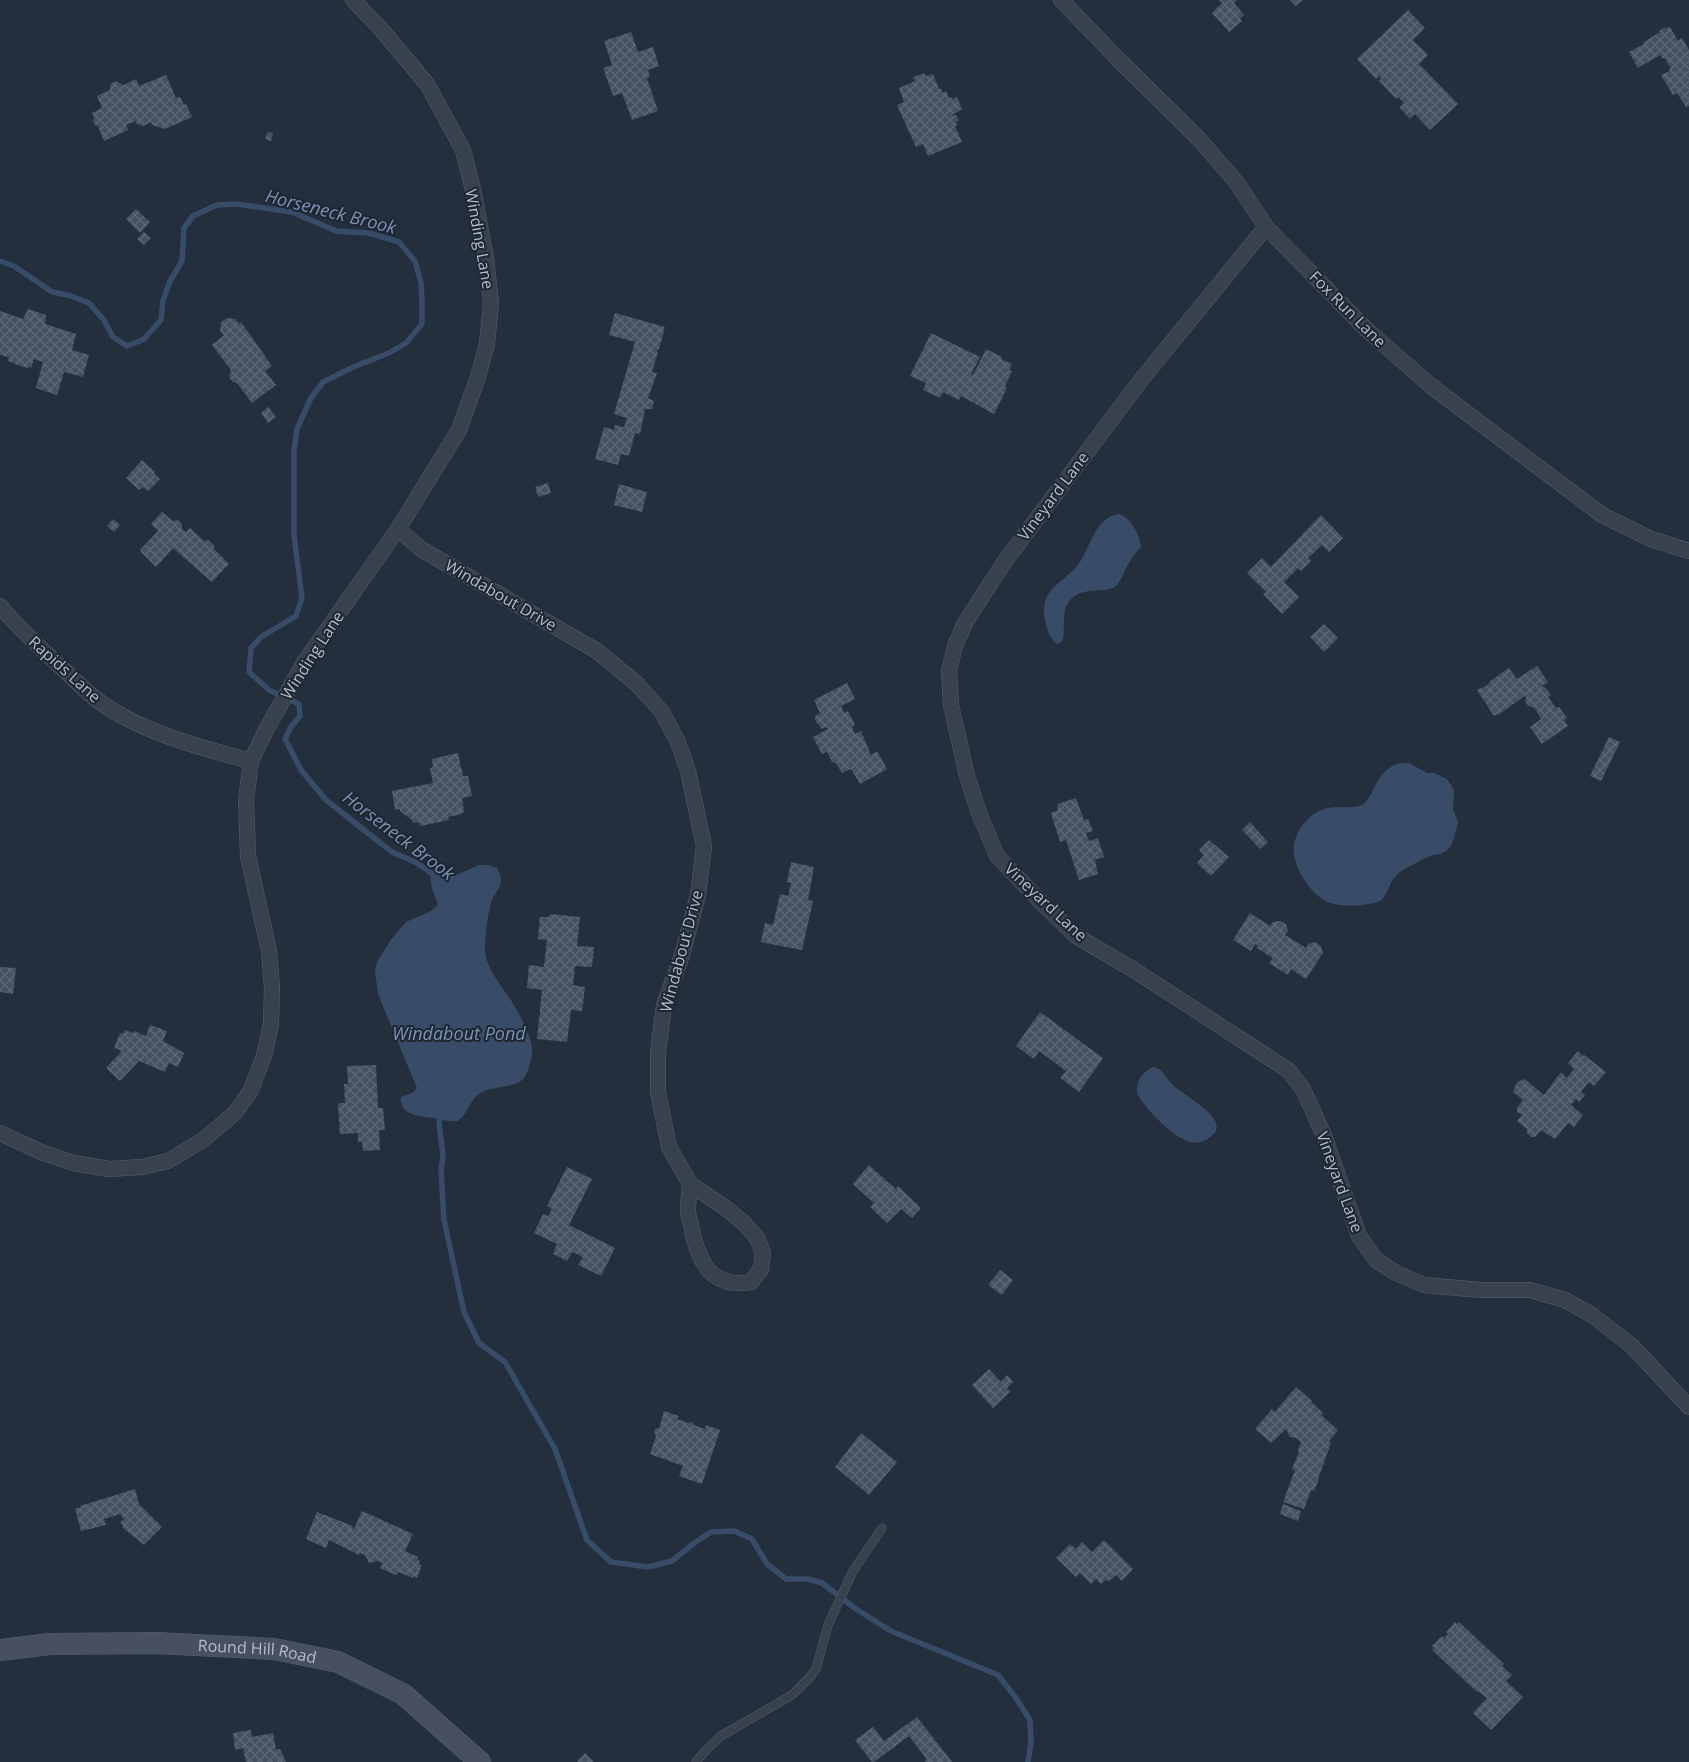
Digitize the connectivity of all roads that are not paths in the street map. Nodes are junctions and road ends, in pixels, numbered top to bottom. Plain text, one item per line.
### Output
1 (353, 0) edge
2 (1061, 0) edge
3 (1266, 227) junction
4 (398, 529) junction
5 (1689, 551) edge
6 (0, 606) edge
7 (251, 761) junction
8 (0, 1133) edge
9 (690, 1184) junction
10 (1689, 1407) edge
11 (882, 1528) dead end
12 (0, 1650) edge
13 (480, 1762) edge
14 (696, 1762) edge

1 - 4 street, Winding Lane
2 - 3 street, Fox Run Lane
3 - 5 street, Fox Run Lane
3 - 10 street, Vineyard Lane
4 - 7 street, Winding Lane
4 - 9 street, Windabout Drive
6 - 7 street, Rapids Lane
7 - 8 street, Winding Lane
9 - 9 street, Windabout Drive
11 - 14 lane
12 - 13 street, Round Hill Road

